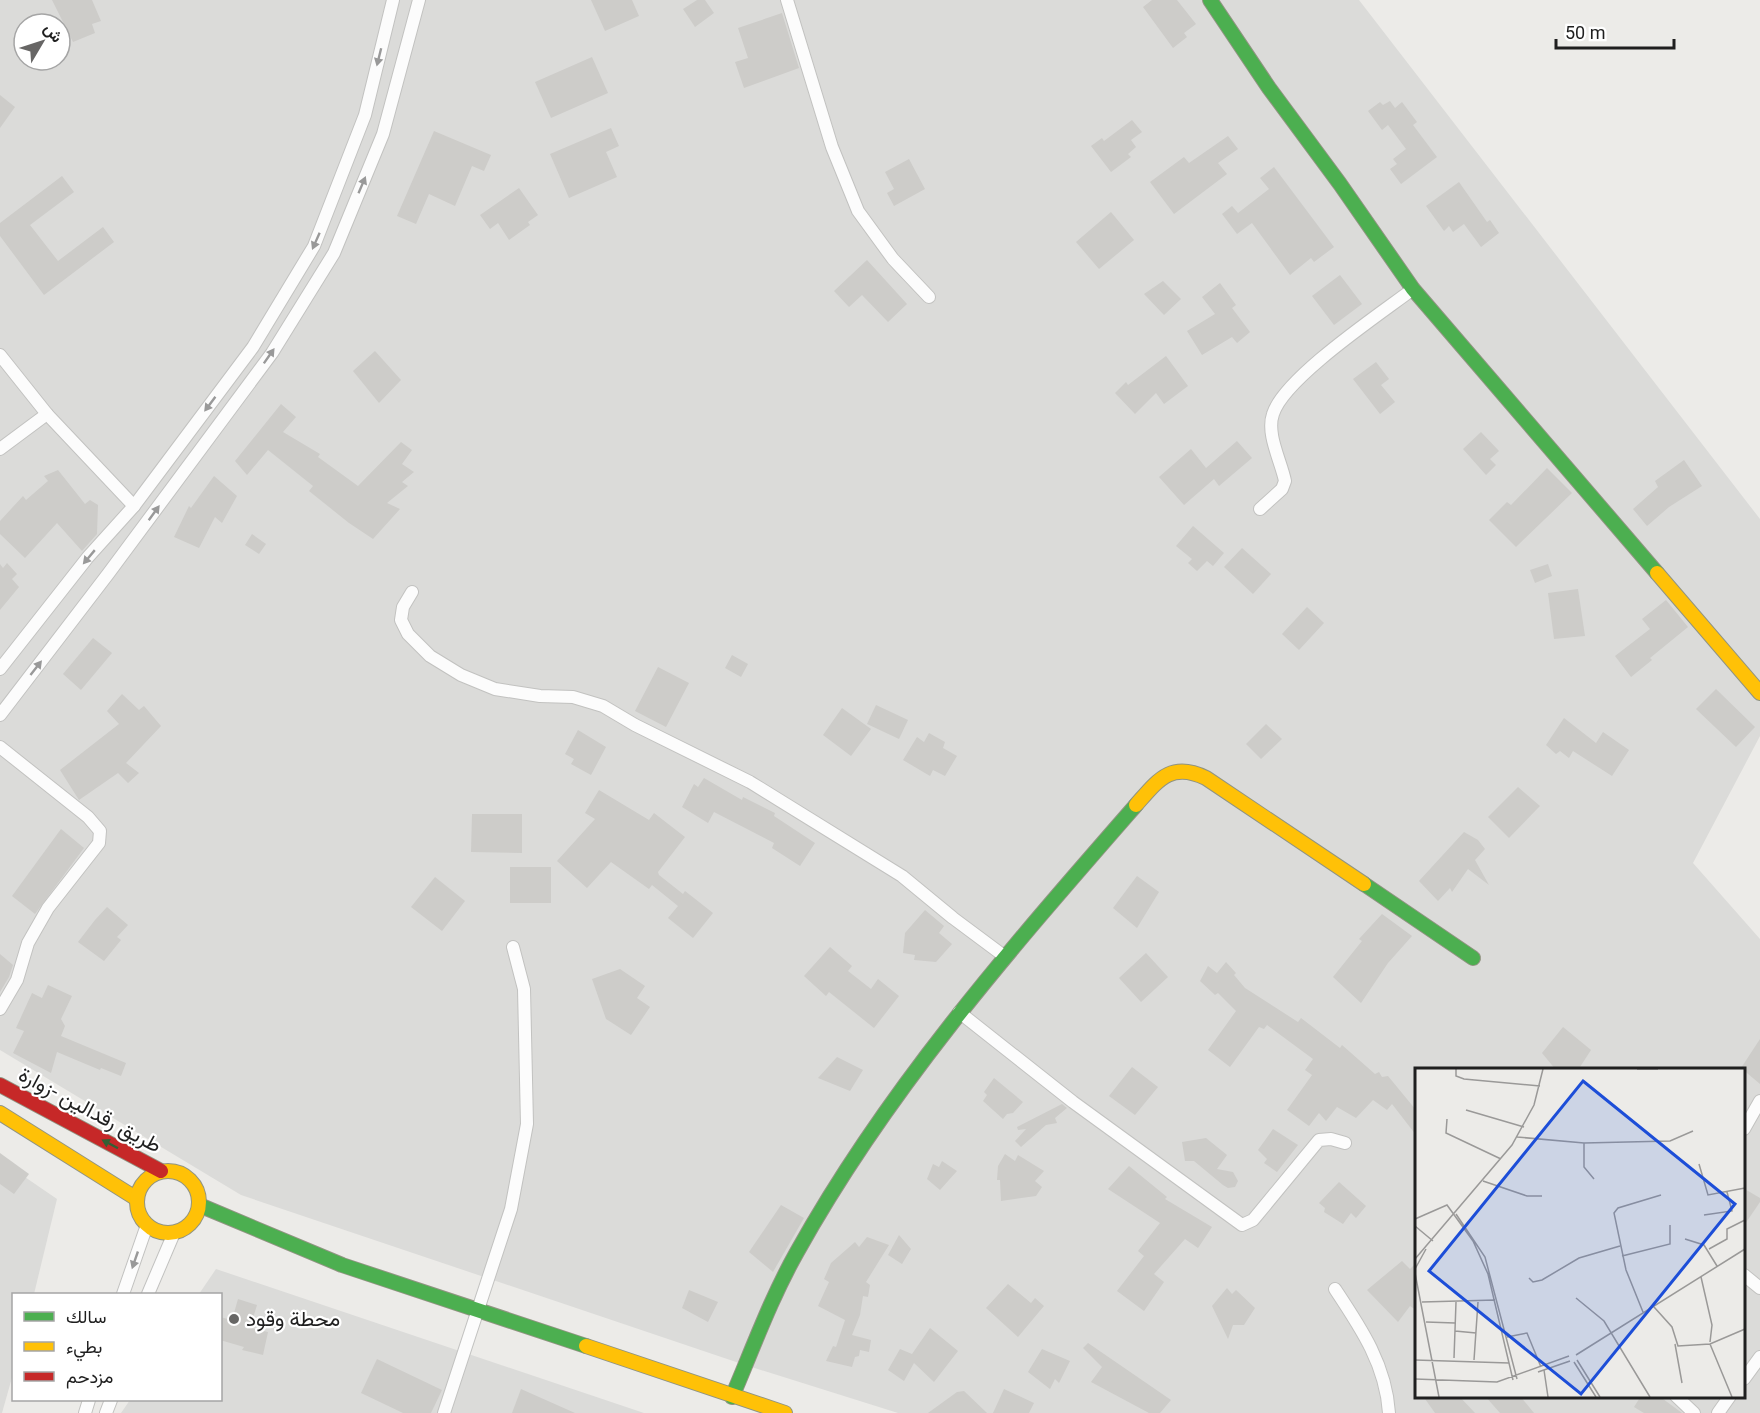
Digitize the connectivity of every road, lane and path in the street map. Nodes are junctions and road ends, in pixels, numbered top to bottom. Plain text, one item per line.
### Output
1 (393, 0) edge
2 (419, 0) edge
3 (787, 0) edge
4 (1210, 0) edge
5 (1413, 290) junction
6 (929, 297) dead end
7 (0, 355) edge
8 (47, 414) junction
9 (0, 449) edge
10 (134, 506) junction
11 (1260, 509) dead end
12 (412, 592) dead end
13 (0, 669) edge
14 (1760, 693) edge
15 (0, 715) edge
16 (0, 747) edge
17 (513, 947) dead end
18 (1004, 957) junction
19 (1473, 958) dead end
20 (0, 1009) edge
21 (959, 1012) junction
22 (0, 1085) edge
23 (1760, 1101) edge
24 (0, 1113) edge
25 (1745, 1126) edge
26 (1344, 1143) dead end
27 (161, 1171) junction
28 (137, 1199) junction
29 (199, 1205) junction
30 (147, 1225) junction
31 (174, 1233) junction
32 (1745, 1277) edge
33 (1760, 1288) edge
34 (1335, 1289) dead end
35 (123, 1293) edge
36 (148, 1293) edge
37 (478, 1311) junction
38 (1760, 1357) edge
39 (1745, 1376) edge
40 (732, 1397) junction
41 (1678, 1398) edge
42 (1729, 1398) edge
43 (444, 1413) edge
44 (785, 1413) edge
45 (1389, 1413) edge
46 (1694, 1413) edge
47 (1718, 1413) edge

1 -> 10 street
15 -> 2 street
3 - 6 street
4 - 5 street
5 - 11 street
5 - 14 street
7 - 8 street
8 - 9 street
8 - 10 street
10 -> 13 street
12 - 18 street
16 - 20 street
17 - 37 street
18 - 19 street
18 - 21 street
21 - 26 street
21 - 40 street
27 -> 22 street, طريق رقدالين -زوارة
23 - 25 street
24 - 28 street
27 - 28 street
27 - 29 street
28 - 30 street
29 - 31 street
29 - 37 street
30 - 31 street
30 -> 35 street
31 - 36 street
32 - 33 street
34 - 45 street
37 - 40 street
37 - 43 street
38 - 39 street
40 - 44 street
41 - 46 street
42 - 47 street

